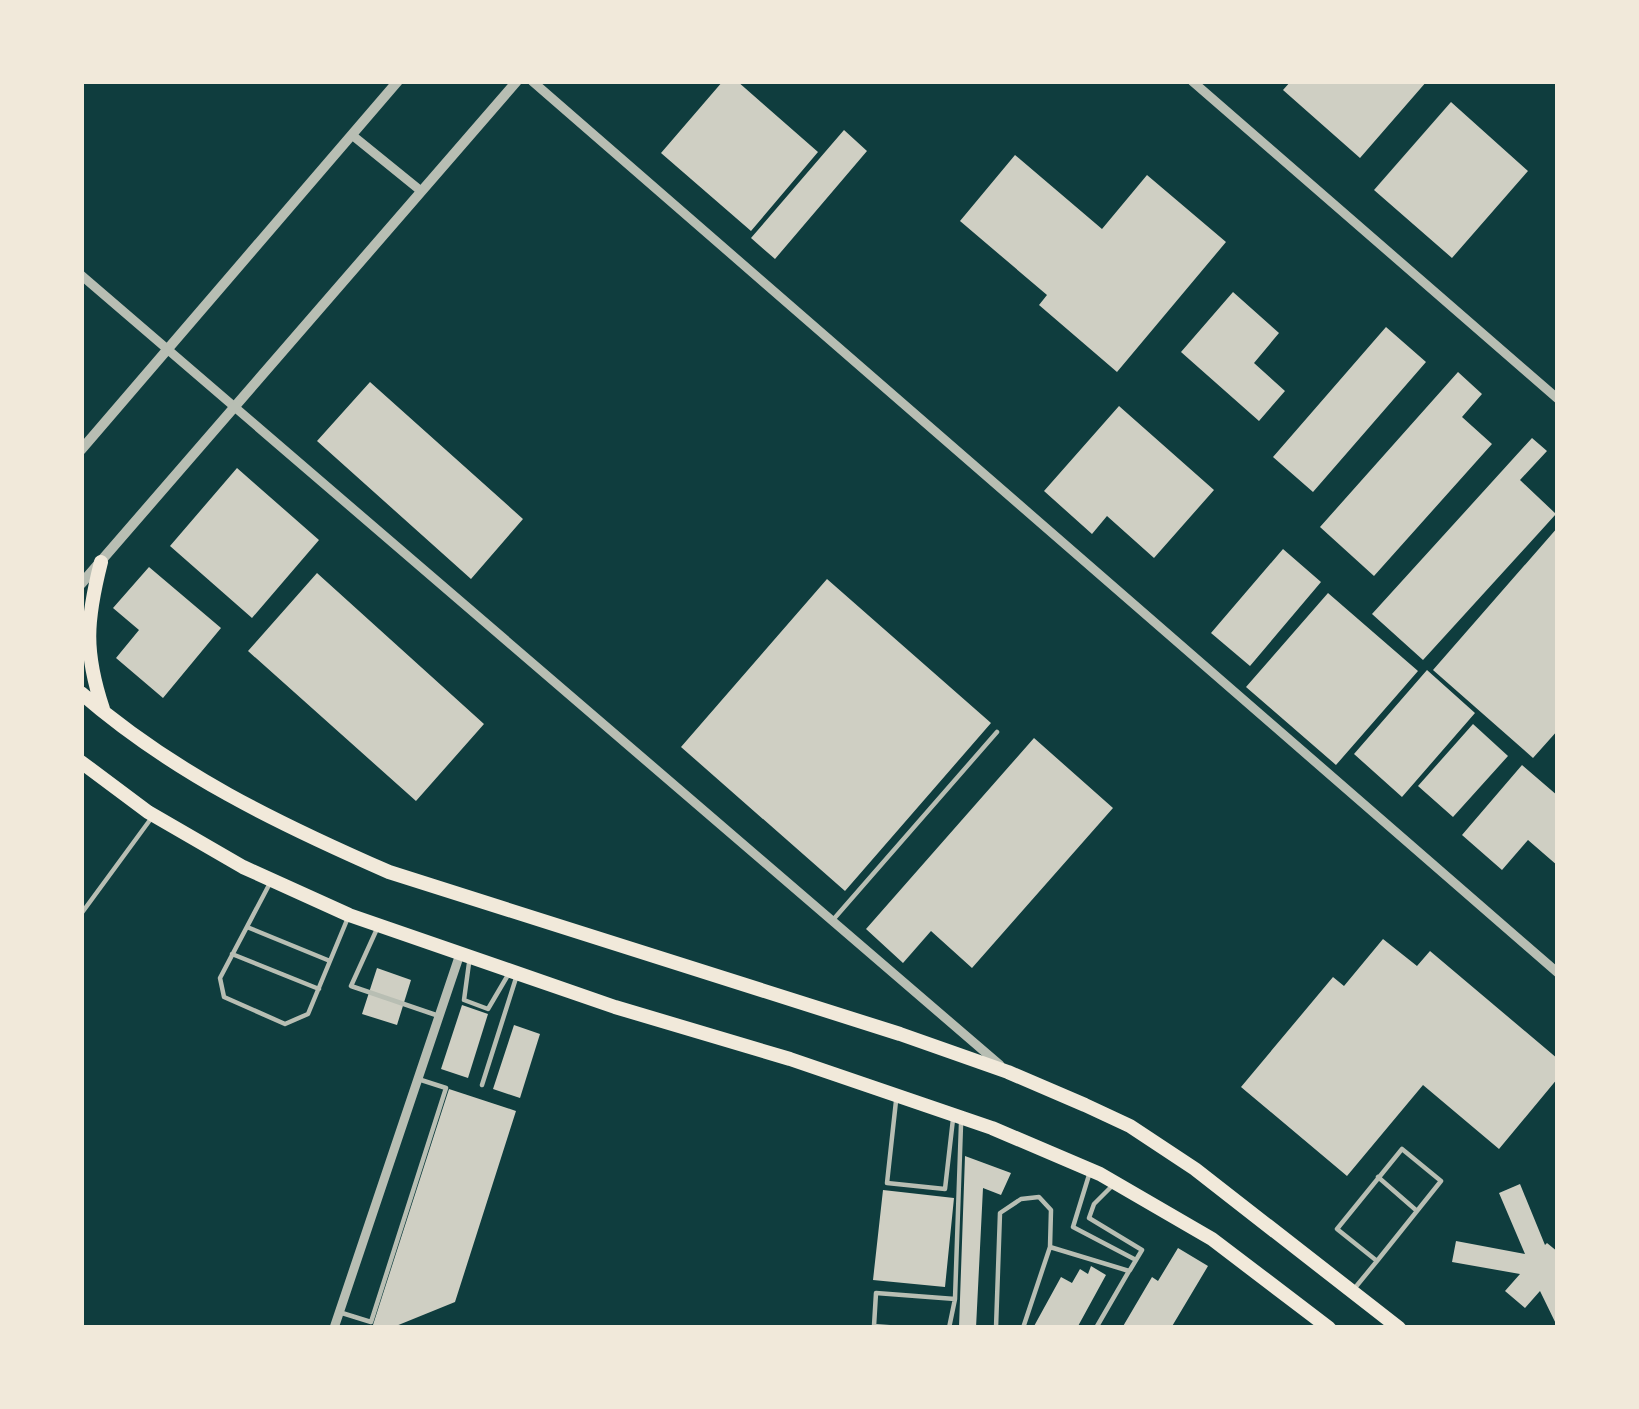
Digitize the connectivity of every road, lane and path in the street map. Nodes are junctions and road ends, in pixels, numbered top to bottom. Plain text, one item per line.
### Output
1 (398, 81) edge
2 (517, 81) edge
3 (532, 81) edge
4 (1192, 81) edge
5 (352, 135) junction
6 (421, 191) junction
7 (81, 274) edge
8 (168, 349) junction
9 (1558, 399) edge
10 (235, 407) junction
11 (81, 450) edge
12 (101, 562) junction
13 (81, 584) edge
14 (81, 693) edge
15 (105, 714) junction
16 (998, 732) dead end
17 (81, 762) edge
18 (153, 815) junction
19 (272, 880) junction
20 (81, 914) edge
21 (350, 915) junction
22 (832, 921) junction
23 (379, 926) junction
24 (247, 927) junction
25 (232, 954) junction
26 (465, 955) junction
27 (330, 962) junction
28 (514, 972) junction
29 (1558, 973) edge
30 (319, 989) junction
31 (439, 1016) junction
32 (1008, 1072) junction
33 (418, 1079) junction
34 (482, 1084) dead end
35 (897, 1096) junction
36 (957, 1116) junction
37 (1090, 1170) junction
38 (1378, 1178) junction
39 (1116, 1182) junction
40 (1417, 1211) junction
41 (1050, 1247) junction
42 (1136, 1260) junction
43 (1376, 1261) junction
44 (1129, 1271) junction
45 (1352, 1291) junction
46 (955, 1299) junction
47 (340, 1312) junction
48 (334, 1328) edge
49 (899, 1328) edge
50 (949, 1328) edge
51 (996, 1328) edge
52 (1023, 1328) edge
53 (1096, 1328) edge
54 (1329, 1328) edge
55 (1399, 1328) edge

1 - 5 street
2 - 6 street
3 - 29 street
4 - 9 street
5 - 6 street
5 - 8 street
6 - 10 street
7 - 8 street
8 - 10 street
8 - 11 street
10 - 12 street
10 - 22 street
12 - 13 street
12 - 15 main road
14 - 15 main road
15 - 32 main road
16 - 22 lane
17 - 18 main road
18 - 19 main road
18 - 20 lane
19 - 21 main road
19 - 24 lane
21 - 23 main road
21 - 27 lane
22 - 32 street
23 - 26 main road
23 - 31 lane
24 - 25 lane
24 - 27 lane
25 - 30 lane
25 - 30 lane
26 - 28 main road
26 - 28 lane
26 - 31 street
27 - 30 lane
28 - 34 lane
28 - 35 main road
31 - 33 street
32 - 45 main road
33 - 47 street
33 - 47 lane
35 - 36 main road
35 - 36 lane
36 - 37 main road
36 - 46 lane
37 - 39 main road
37 - 42 lane
38 - 40 lane
38 - 40 lane
38 - 43 lane
39 - 42 lane
39 - 54 main road
40 - 43 lane
41 - 44 lane
41 - 51 lane
41 - 52 lane
42 - 44 lane
43 - 45 lane
44 - 53 lane
45 - 55 main road
46 - 49 lane
46 - 50 lane
47 - 48 street

